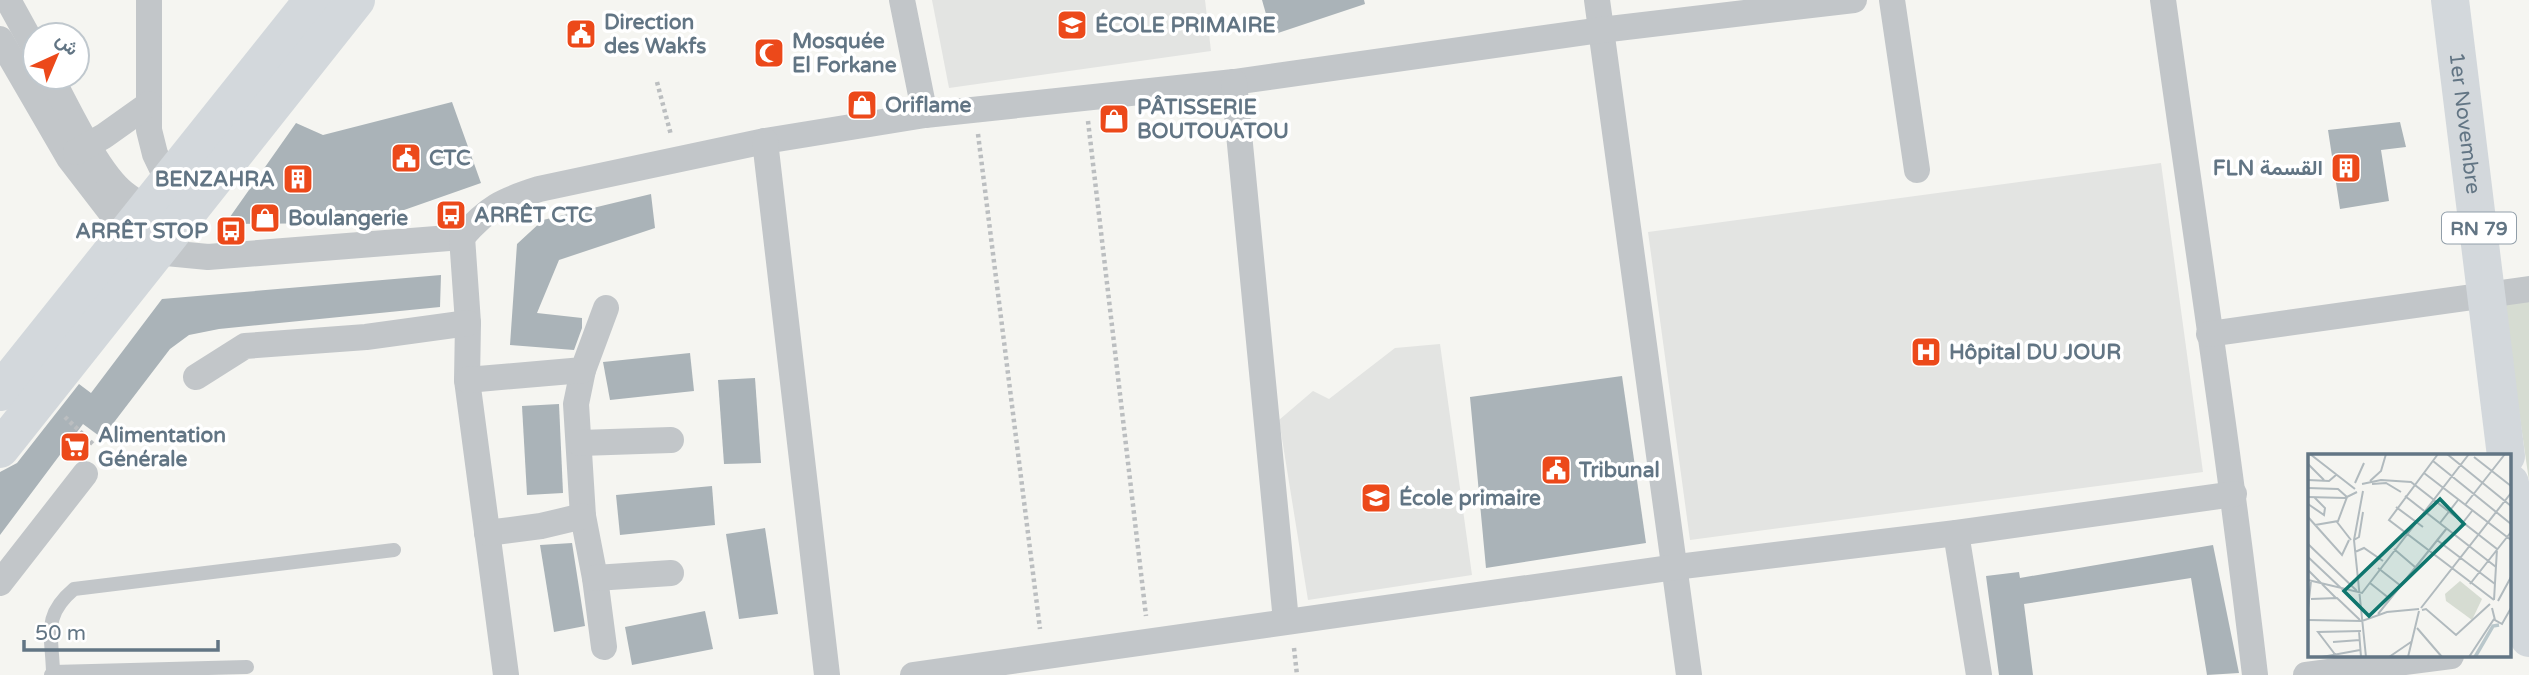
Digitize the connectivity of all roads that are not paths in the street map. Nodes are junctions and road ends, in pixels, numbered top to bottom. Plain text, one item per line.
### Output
1 (8, 0) edge
2 (149, 0) edge
3 (313, 0) edge
4 (356, 0) edge
5 (902, 0) edge
6 (1597, 0) edge
7 (1854, 0) edge
8 (1892, 0) edge
9 (2163, 0) edge
10 (2450, 0) edge
11 (21, 24) edge
12 (1601, 30) junction
13 (0, 39) edge
14 (1234, 82) junction
15 (56, 91) edge
16 (149, 104) junction
17 (925, 114) junction
18 (765, 141) junction
19 (78, 151) junction
20 (1917, 170) dead end
21 (154, 220) junction
22 (462, 237) junction
23 (2529, 289) edge
24 (2486, 295) junction
25 (606, 308) dead end
26 (468, 323) junction
27 (2209, 334) junction
28 (583, 370) junction
29 (195, 377) dead end
30 (467, 380) junction
31 (1, 390) edge
32 (671, 440) dead end
33 (580, 443) junction
34 (0, 449) edge
35 (2506, 454) edge
36 (85, 474) dead end
37 (2234, 494) junction
38 (2512, 499) edge
39 (583, 516) junction
40 (487, 533) junction
41 (1956, 533) junction
42 (394, 550) dead end
43 (1675, 567) junction
44 (671, 573) dead end
45 (595, 578) junction
46 (0, 583) edge
47 (1286, 621) junction
48 (2529, 638) edge
49 (604, 647) dead end
50 (2436, 658) edge
51 (247, 667) dead end
52 (52, 674) edge
53 (506, 675) edge
54 (827, 675) edge
55 (913, 675) edge
56 (1689, 675) edge
57 (1979, 675) edge
58 (2255, 675) edge
59 (2306, 675) edge

1 - 11 street
2 - 16 street
3 - 21 main road
4 - 21 main road
5 - 17 street
6 - 12 street
7 - 12 street
8 - 20 street
9 - 27 street
10 - 24 main road, 1er Novembre / RN 79
12 - 14 street
12 - 43 street
13 - 19 street
14 - 17 street
14 - 47 street
15 - 19 street
16 - 19 street
16 - 21 street
17 - 18 street
18 - 22 street
18 - 54 street
19 - 21 street
21 - 22 street
21 - 31 main road
21 - 34 main road
22 - 26 street
23 - 24 street
24 - 27 street
24 - 35 main road, 1er Novembre / RN 79
25 - 28 street
26 - 29 street
26 - 30 street
27 - 37 street
28 - 30 street
28 - 33 street
30 - 40 street
32 - 33 street
33 - 39 street
36 - 46 street
37 - 41 street
37 - 58 street
38 - 48 main road
39 - 40 street
39 - 45 street
40 - 53 street
41 - 43 street
41 - 57 street
42 - 52 lane
43 - 47 street
43 - 56 street
44 - 45 street
45 - 49 street
47 - 55 street
50 - 59 street
51 - 52 lane

